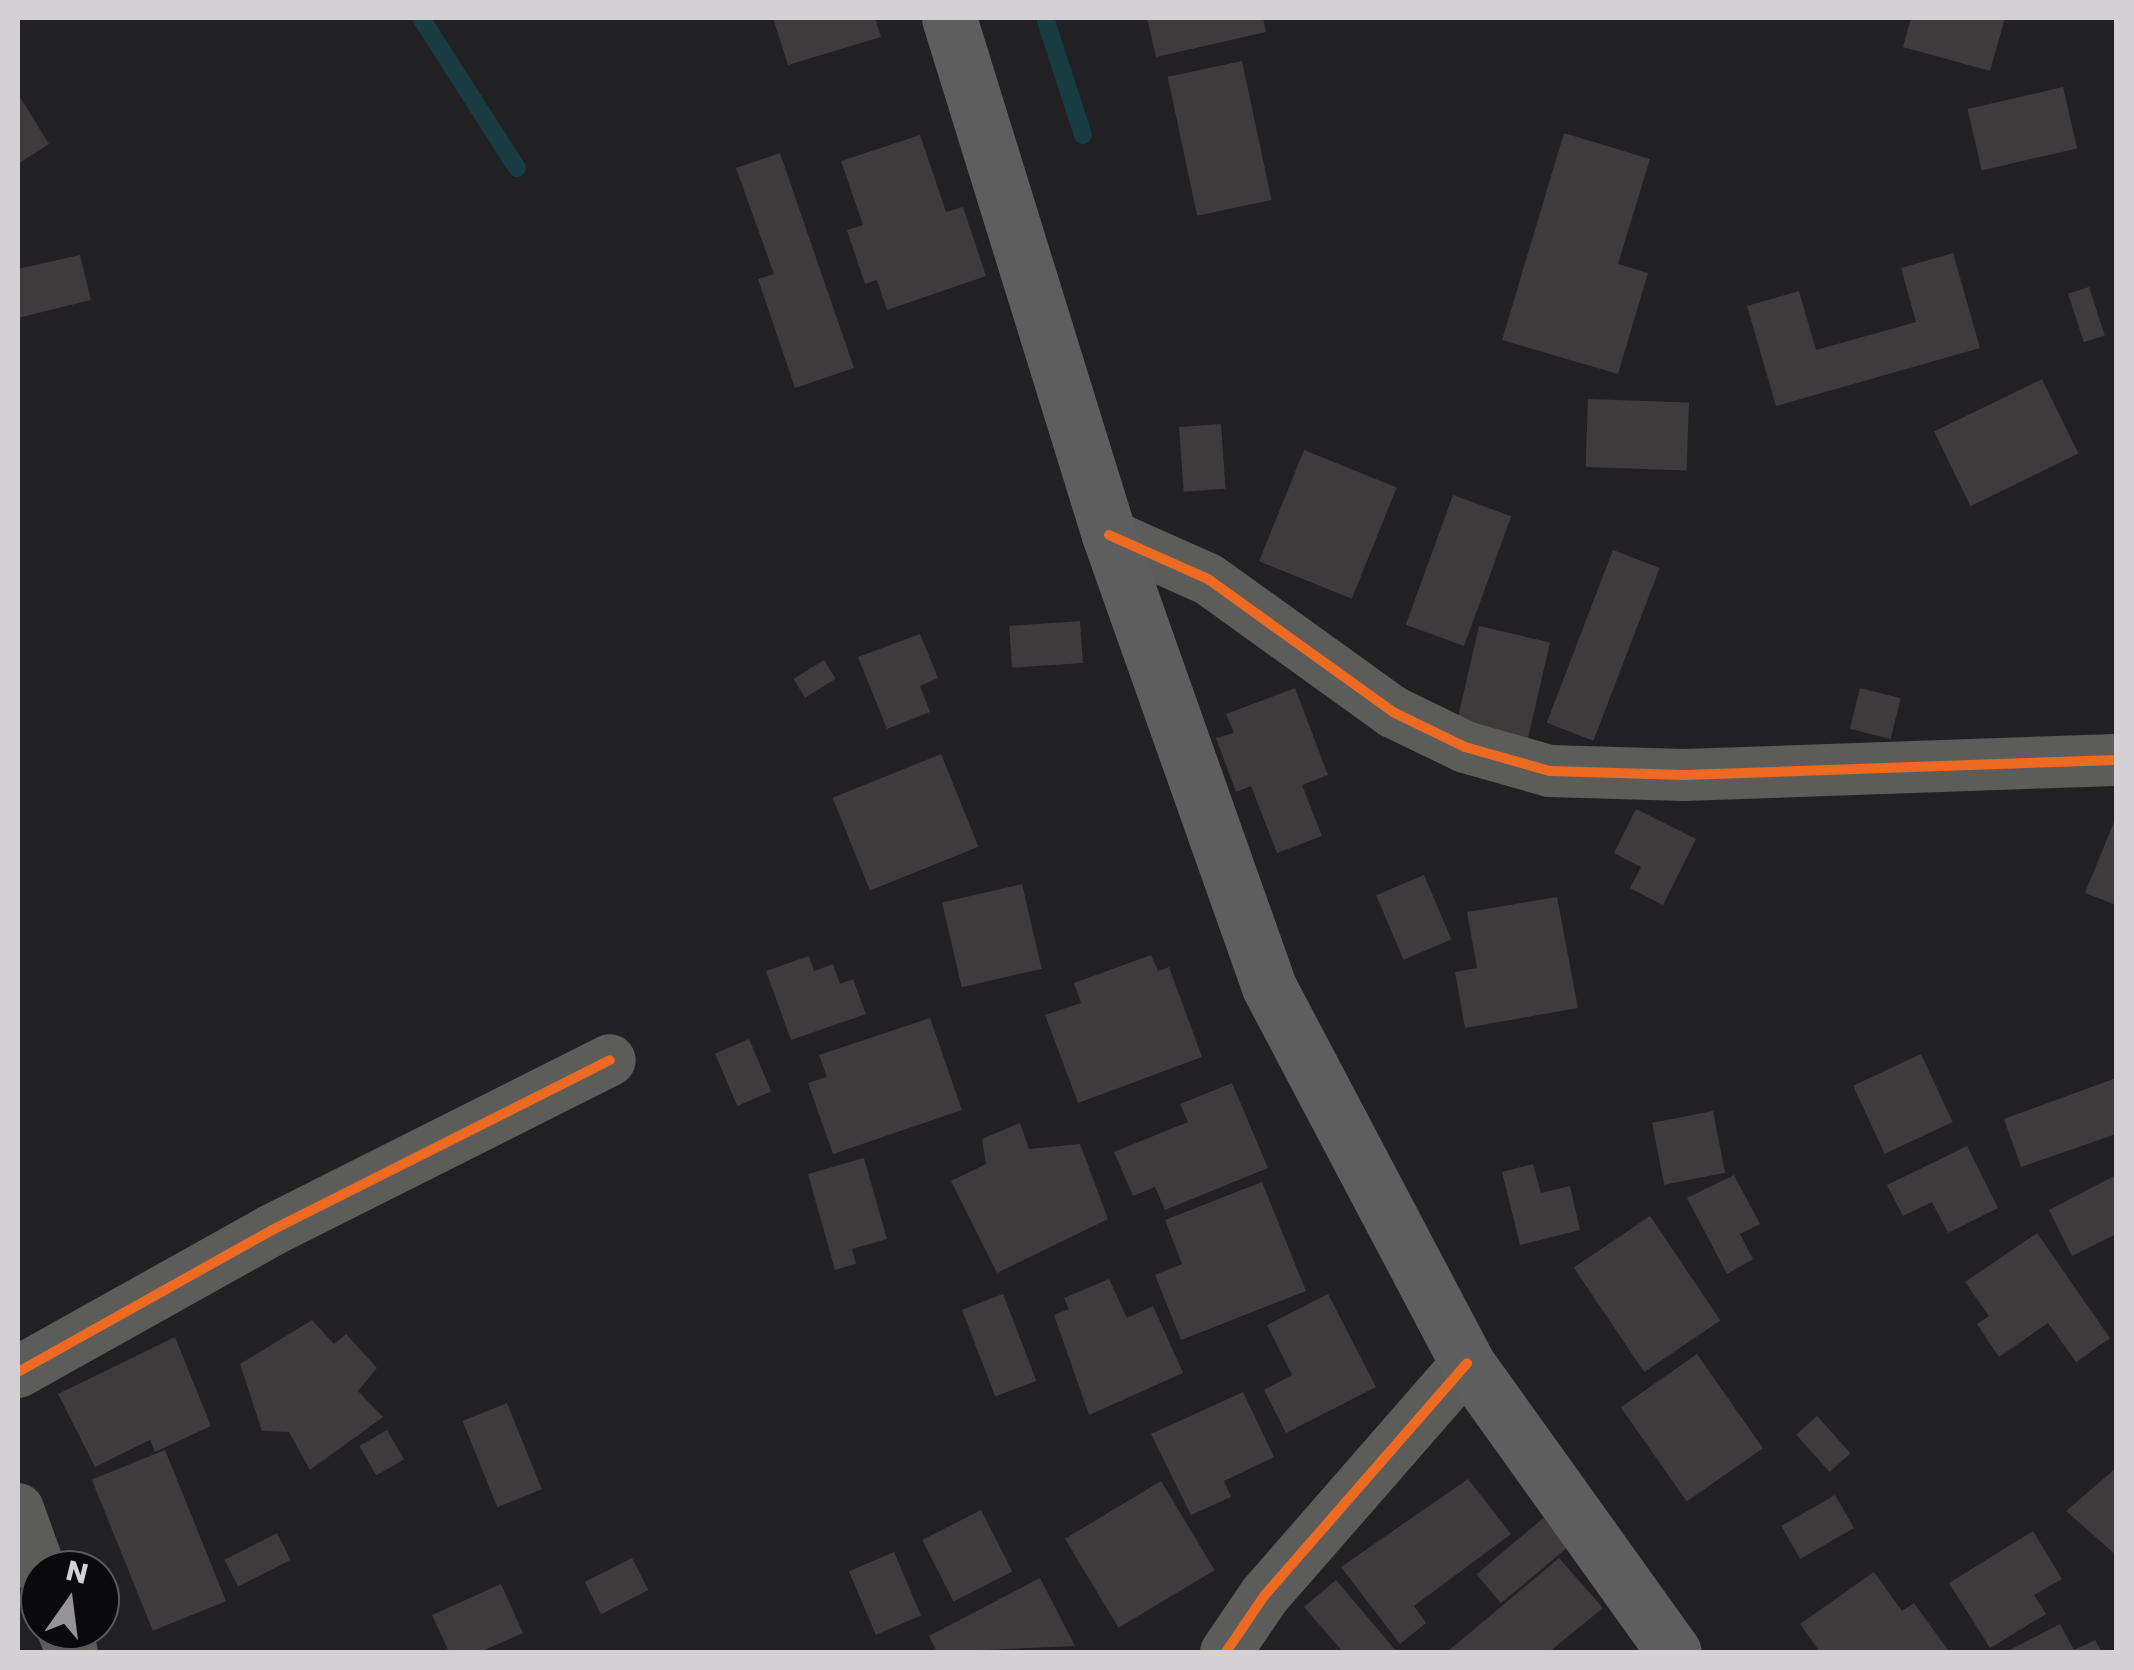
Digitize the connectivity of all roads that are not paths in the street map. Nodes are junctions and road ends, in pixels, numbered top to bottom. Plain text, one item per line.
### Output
1 (948, 18) edge
2 (1110, 534) junction
3 (2116, 760) edge
4 (610, 1060) dead end
5 (1467, 1362) junction
6 (18, 1372) edge
7 (18, 1509) edge
8 (33, 1550) edge
9 (1226, 1652) edge
10 (1674, 1652) edge

1 - 2 main road
2 - 3 street
2 - 5 main road
4 - 6 street
5 - 9 street
5 - 10 main road
7 - 8 street

